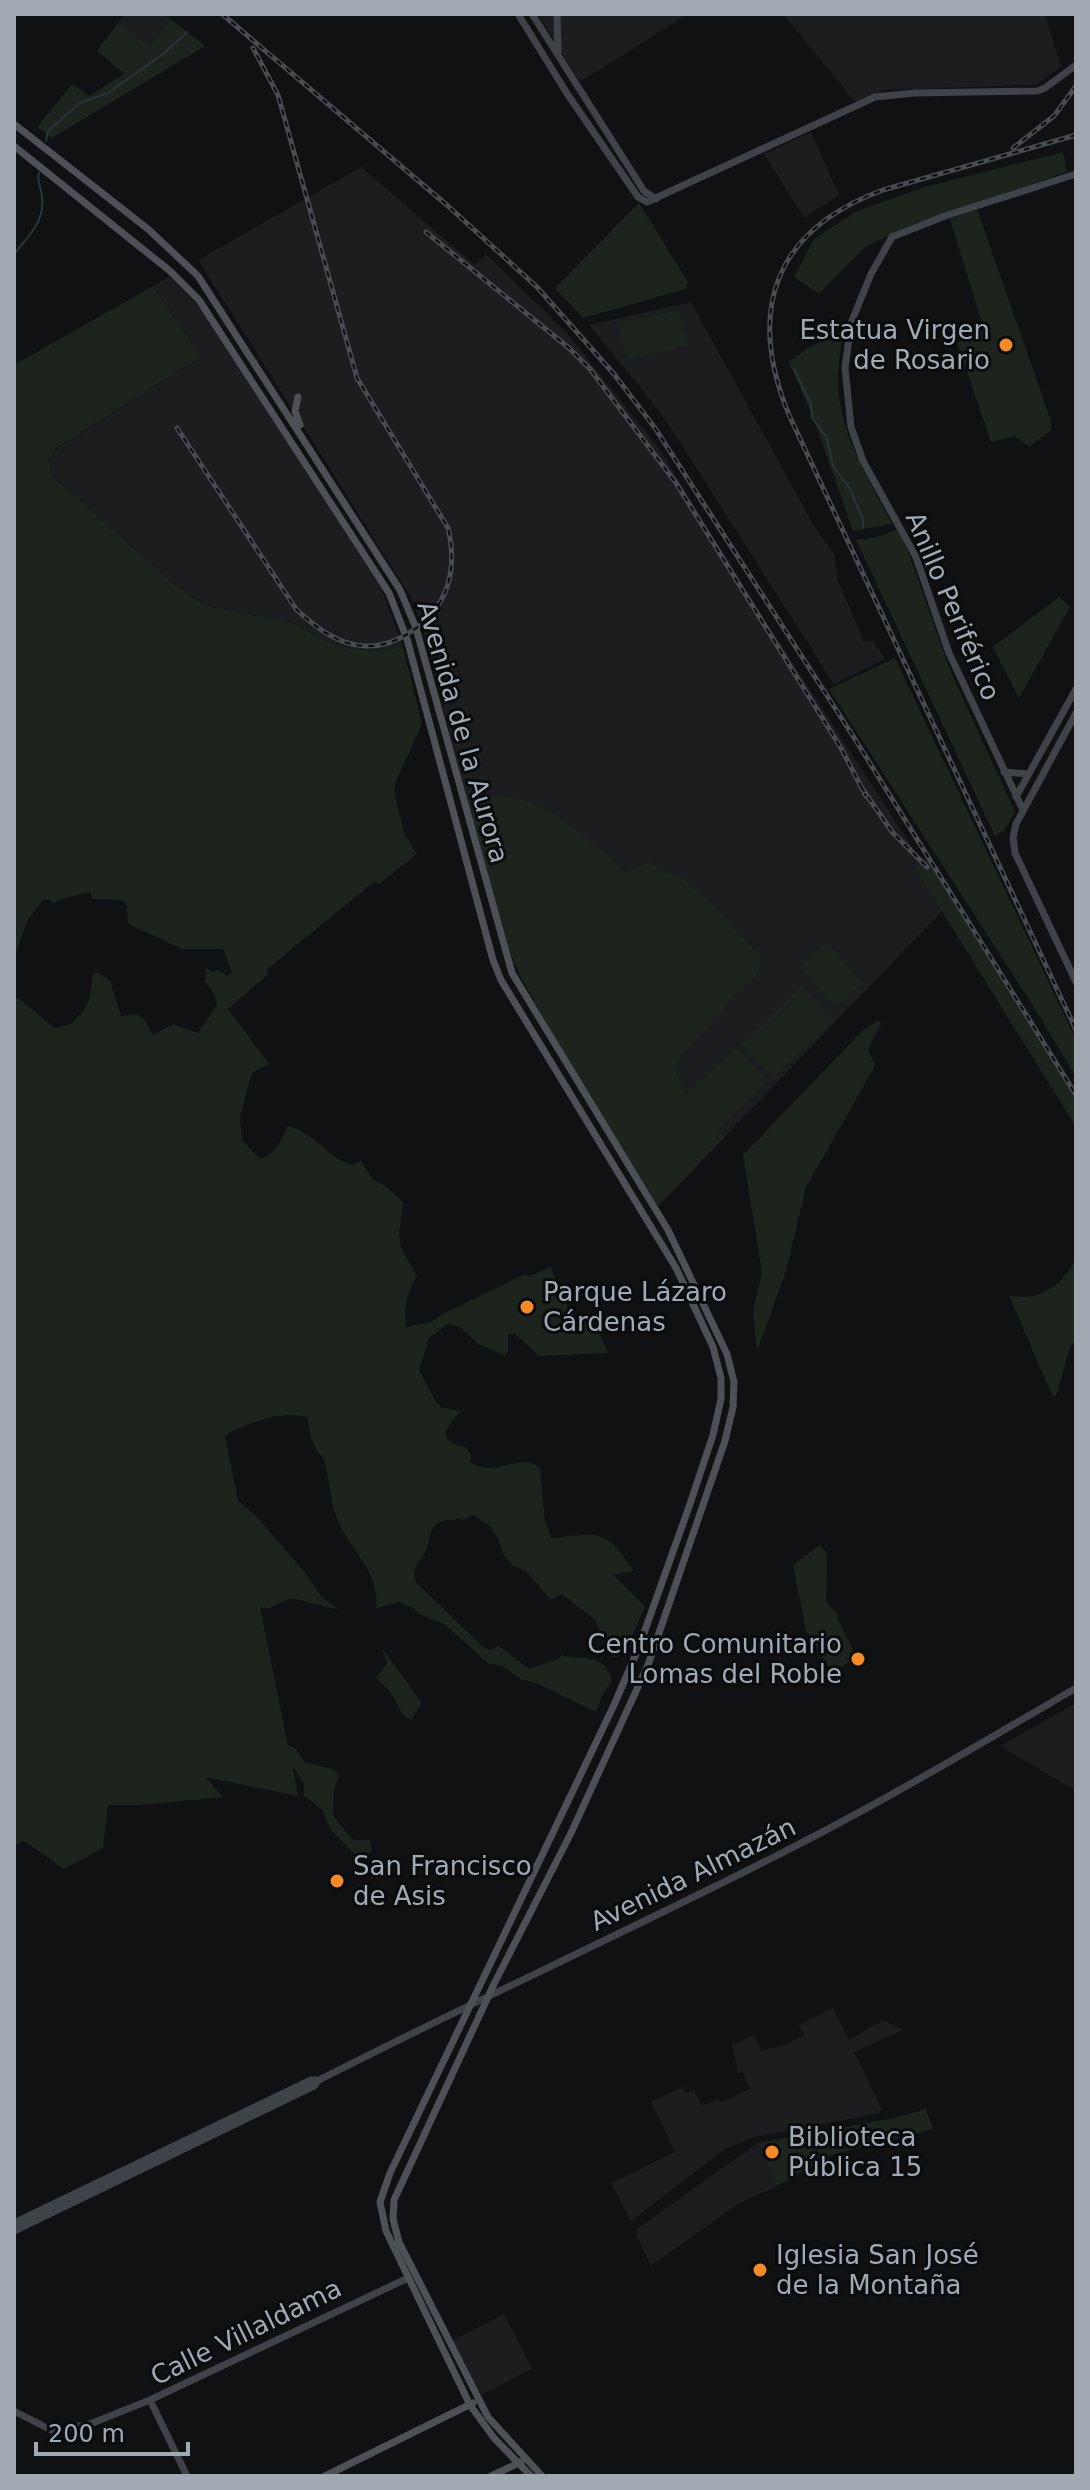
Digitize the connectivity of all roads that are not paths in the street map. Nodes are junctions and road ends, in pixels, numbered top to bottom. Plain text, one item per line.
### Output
1 (518, 14) edge
2 (532, 14) edge
3 (557, 14) edge
4 (558, 54) junction
5 (1076, 65) edge
6 (593, 121) junction
7 (14, 124) edge
8 (14, 146) edge
9 (1076, 174) edge
10 (298, 397) dead end
11 (307, 442) junction
12 (1076, 689) edge
13 (1076, 713) edge
14 (1036, 760) junction
15 (1046, 767) junction
16 (1004, 772) junction
17 (1028, 774) junction
18 (1016, 797) junction
19 (1023, 810) junction
20 (1076, 982) edge
21 (548, 1035) junction
22 (536, 1041) junction
23 (564, 1061) junction
24 (550, 1063) junction
25 (1076, 1688) edge
26 (614, 1705) junction
27 (627, 1711) junction
28 (555, 1826) junction
29 (571, 1833) junction
30 (319, 2080) junction
31 (14, 2223) edge
32 (14, 2231) edge
33 (408, 2278) junction
34 (150, 2400) junction
35 (479, 2400) junction
36 (470, 2405) junction
37 (14, 2411) edge
38 (522, 2461) junction
39 (187, 2476) edge
40 (325, 2476) edge
41 (491, 2476) edge
42 (531, 2476) edge
43 (542, 2476) edge

1 - 6 street
2 - 4 street
3 - 4 street
4 - 6 street
5 - 6 street
7 - 11 main road, Avenida de la Aurora
8 - 22 main road, Avenida de la Aurora
9 - 16 street, Anillo Periférico
10 - 11 main road
11 - 21 main road, Avenida de la Aurora
12 - 14 street
13 - 15 street
14 - 15 street
14 - 17 street
15 - 19 street
16 - 17 street
16 - 18 street, Anillo Periférico
17 - 18 street
18 - 19 street, Anillo Periférico
19 - 20 street
21 - 22 main road
21 - 23 main road, Avenida de la Aurora
22 - 24 main road, Avenida de la Aurora
23 - 24 main road
23 - 27 main road, Avenida de la Aurora
24 - 26 main road, Avenida de la Aurora
25 - 30 street, Avenida Almazán
26 - 27 main road
26 - 28 main road, Avenida de la Aurora
27 - 29 main road, Avenida de la Aurora
28 - 29 main road
28 - 33 main road, Avenida de la Aurora
29 - 35 main road, Avenida de la Aurora
30 - 31 street, Avenida Almazán
30 - 32 street, Avenida Almazán
33 - 34 street, Calle Villaldama
33 - 36 main road, Avenida de la Aurora
34 - 37 street, Calle Villaldama
34 - 39 street
35 - 36 main road
35 - 38 main road, Avenida de la Aurora
36 - 38 main road, Avenida de la Aurora
36 - 40 main road
38 - 41 main road
38 - 42 main road
38 - 43 main road

